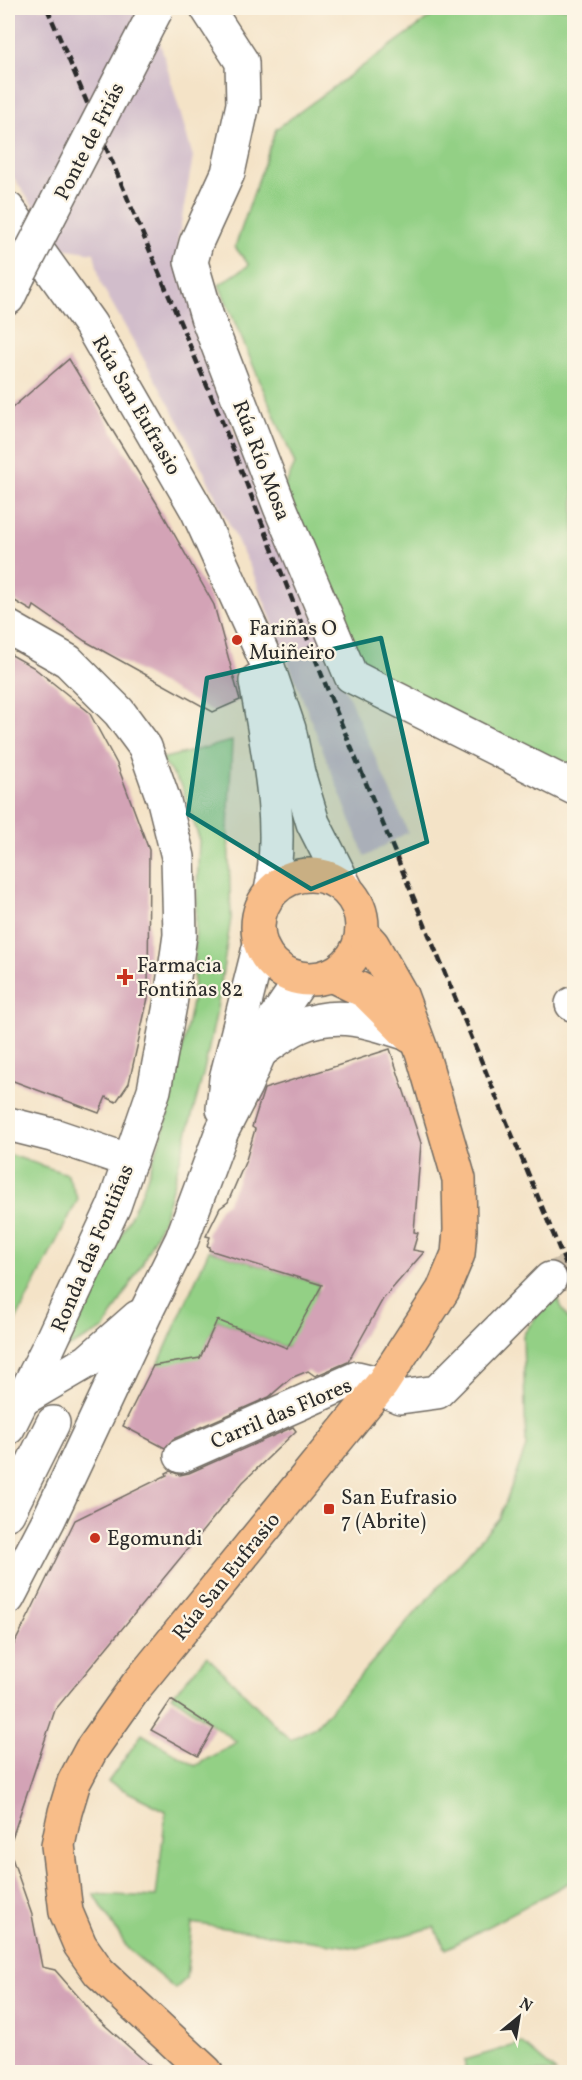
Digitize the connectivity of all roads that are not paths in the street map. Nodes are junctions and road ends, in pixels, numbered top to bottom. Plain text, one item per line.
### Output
1 (157, 8) edge
2 (207, 8) edge
3 (8, 209) edge
4 (11, 286) edge
5 (244, 614) junction
6 (8, 627) edge
7 (574, 788) edge
8 (347, 890) junction
9 (272, 891) junction
10 (362, 933) junction
11 (260, 944) junction
12 (317, 977) junction
13 (415, 1043) junction
14 (261, 1051) junction
15 (8, 1124) edge
16 (222, 1131) junction
17 (130, 1161) junction
18 (550, 1279) tunnel mouth
19 (148, 1308) junction
20 (380, 1386) junction
21 (15, 1413) edge
22 (53, 1423) junction
23 (181, 1456) dead end
24 (77, 1459) junction
25 (8, 1513) edge
26 (8, 1598) edge
27 (206, 2073) edge

1 - 4 street, Ponte de Friás, bridge
2 - 7 street, Rúa Río Mosa
3 - 5 street, Rúa San Eufrasio
5 - 8 street, Rúa San Eufrasio
5 - 9 street, Rúa San Eufrasio
6 - 17 street, Ronda das Fontiñas
8 - 9 main road
8 - 10 main road
9 - 11 main road
10 - 12 main road
10 - 13 main road, Rúa San Eufrasio
11 - 12 main road
11 - 16 street
12 - 13 main road, Rúa San Eufrasio
12 - 14 street
13 - 14 street
13 - 20 main road, Rúa San Eufrasio
14 - 16 street
15 - 17 street
16 - 19 street
17 - 21 street, Ronda das Fontiñas
18 - 20 street, Carril das Flores
19 - 21 street
19 - 24 street
20 - 23 street, Carril das Flores
20 - 27 main road, Rúa San Eufrasio
21 - 22 street
22 - 24 street
22 - 25 street
24 - 26 street

